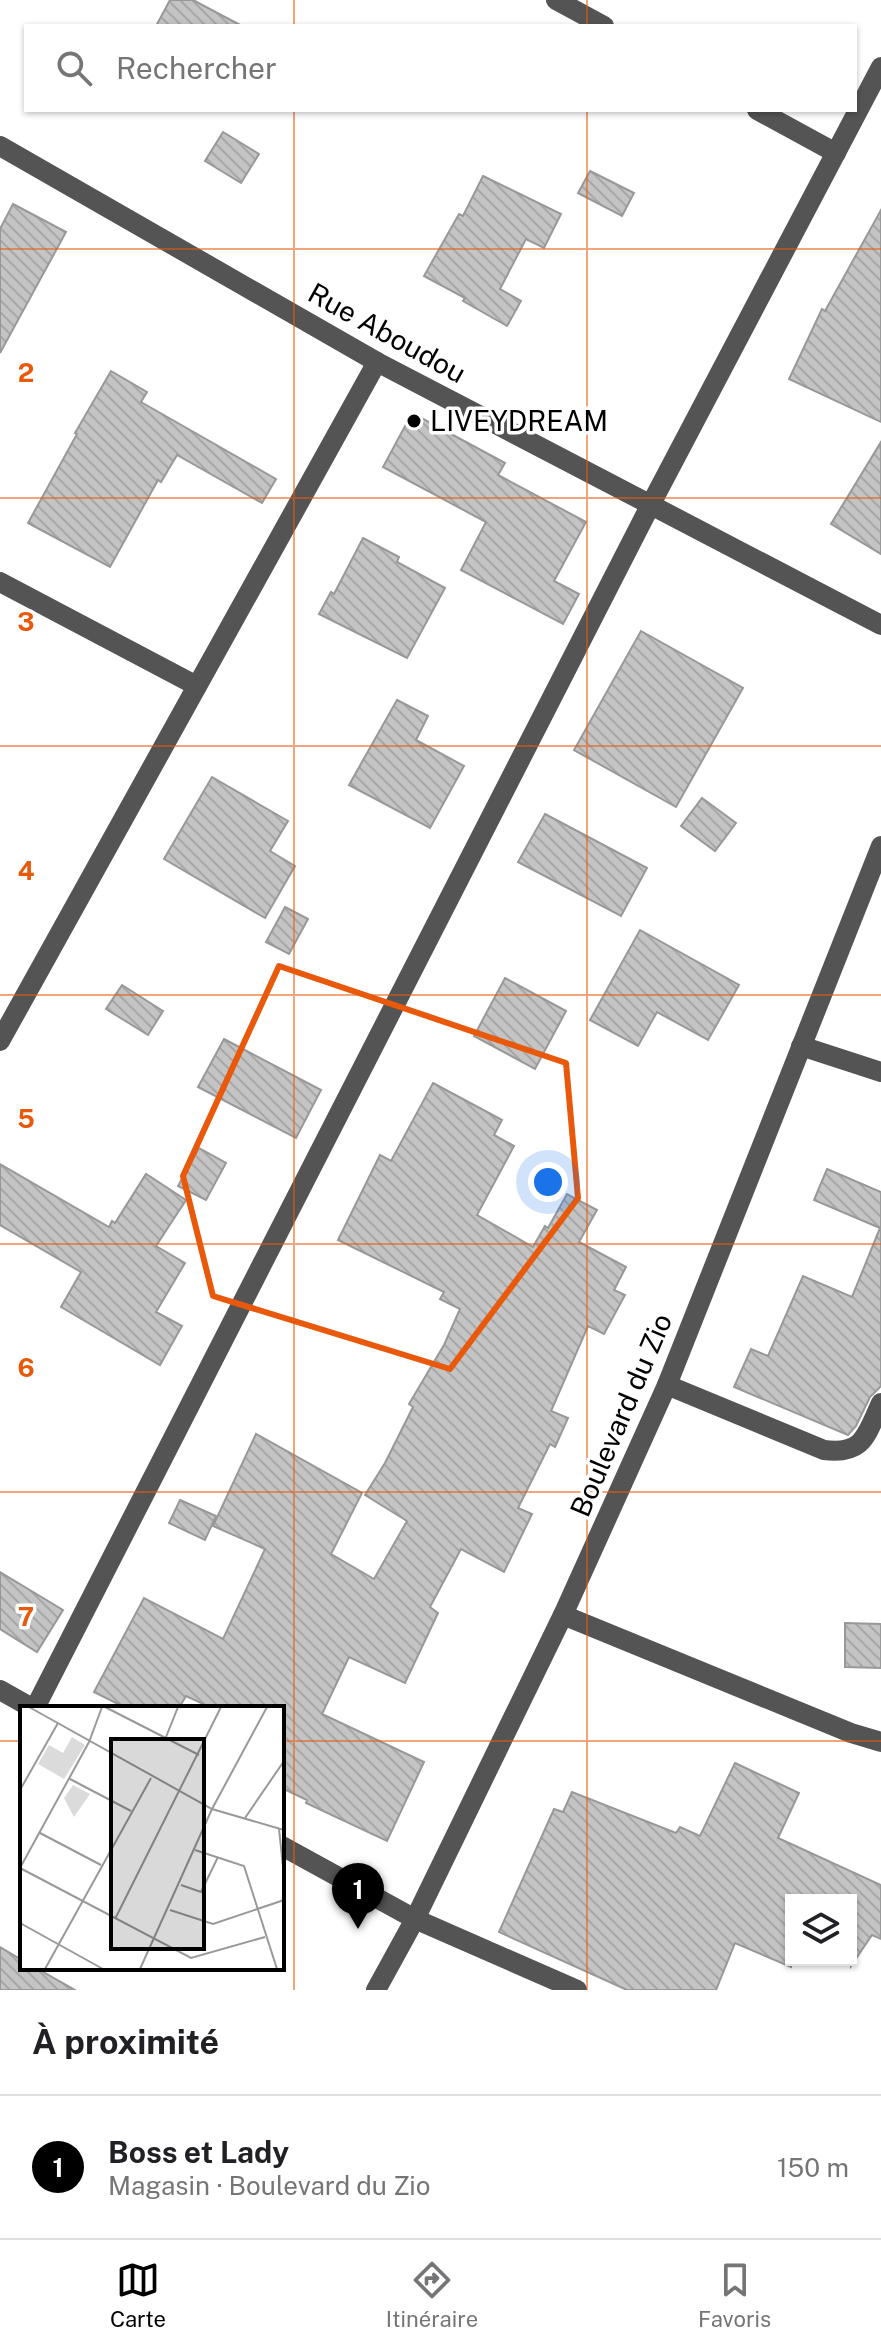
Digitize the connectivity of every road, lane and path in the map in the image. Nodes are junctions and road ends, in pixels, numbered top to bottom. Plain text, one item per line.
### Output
1 (556, 0) edge
2 (600, 24) edge
3 (881, 67) edge
4 (761, 112) edge
5 (0, 146) edge
6 (836, 153) junction
7 (377, 362) junction
8 (651, 504) junction
9 (0, 582) edge
10 (881, 625) edge
11 (197, 686) junction
12 (881, 846) edge
13 (0, 1041) edge
14 (801, 1046) junction
15 (881, 1072) edge
16 (667, 1385) junction
17 (881, 1403) edge
18 (563, 1615) junction
19 (0, 1690) edge
20 (30, 1706) edge
21 (35, 1706) edge
22 (881, 1742) edge
23 (284, 1847) edge
24 (415, 1919) junction
25 (376, 1990) edge
26 (577, 1990) edge

1 - 2 street
3 - 6 street
4 - 6 street
5 - 7 street, Rue Aboudou
6 - 8 street
7 - 8 street, Rue Aboudou
7 - 11 street
8 - 10 street, Rue Aboudou
8 - 21 street
9 - 11 street
11 - 13 street
12 - 14 street, Boulevard du Zio
14 - 15 street
14 - 16 street, Boulevard du Zio
16 - 17 street
16 - 18 street, Boulevard du Zio
18 - 22 street
18 - 24 street, Boulevard du Zio
19 - 20 street
23 - 24 street
24 - 25 street, Boulevard du Zio
24 - 26 street

